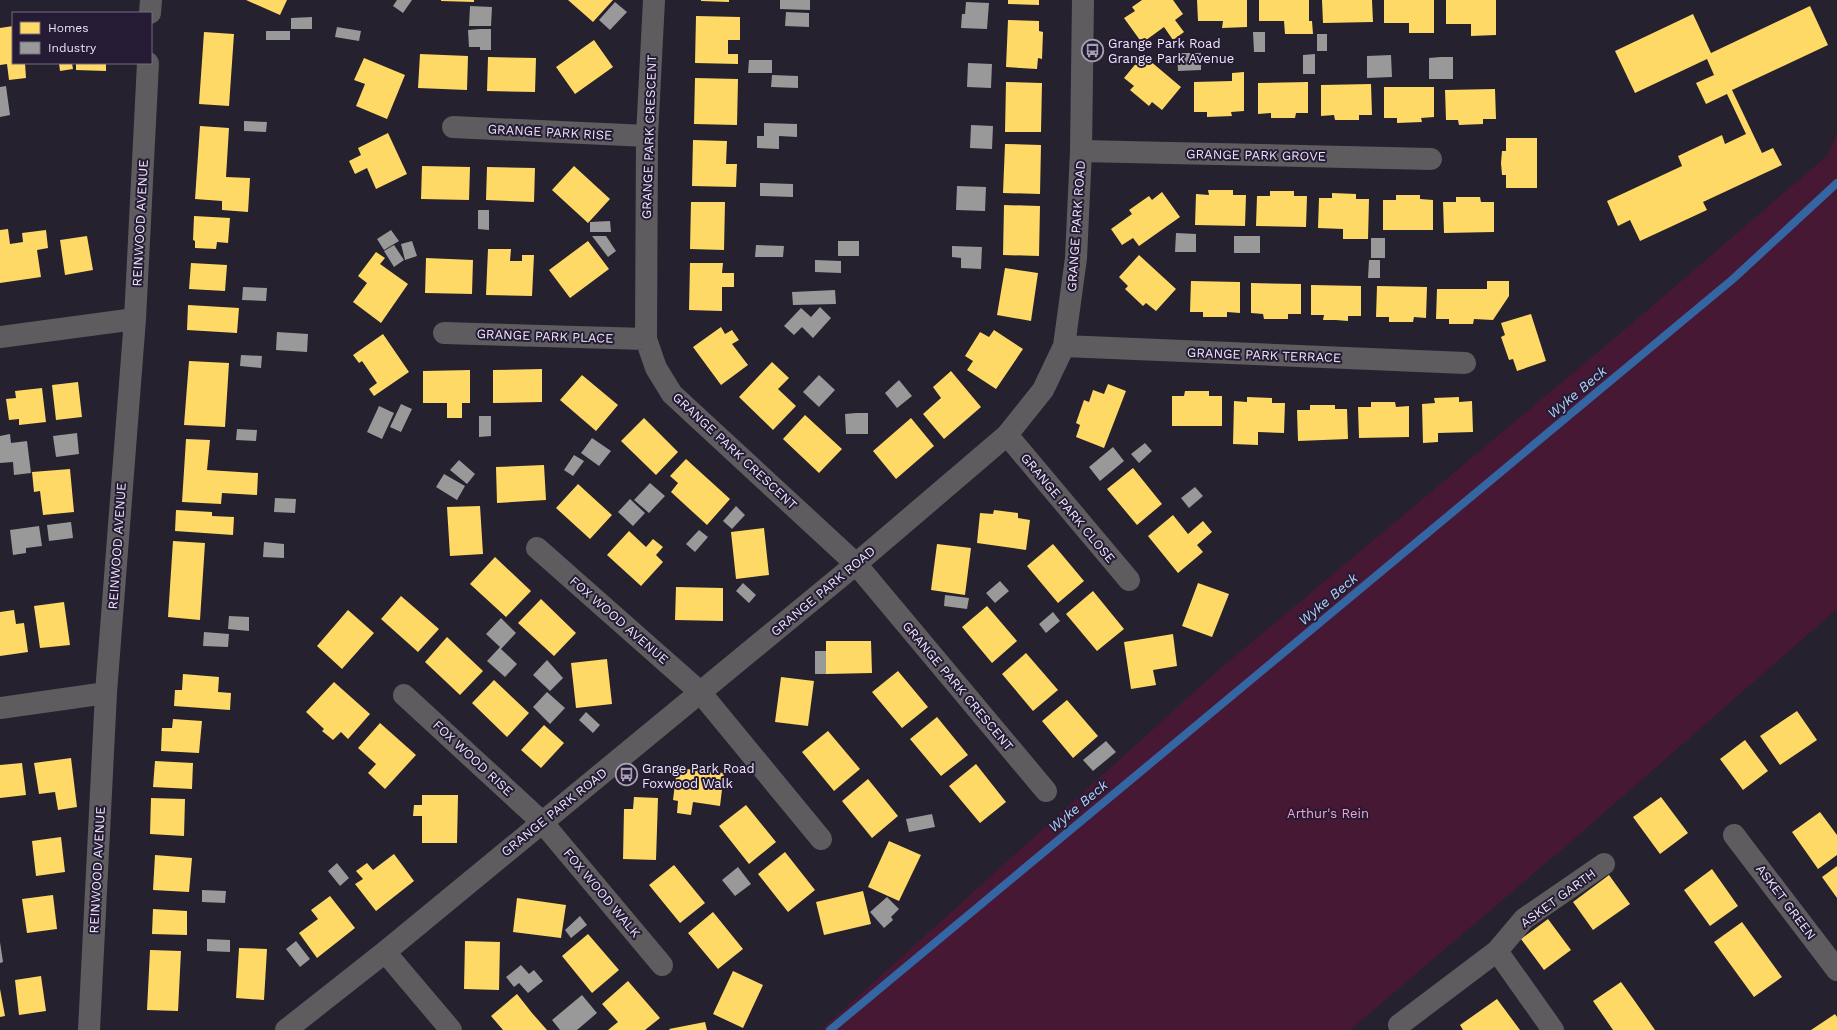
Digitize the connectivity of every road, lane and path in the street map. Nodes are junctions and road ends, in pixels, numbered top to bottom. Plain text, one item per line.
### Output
1 (151, 0) edge
2 (654, 0) edge
3 (1083, 0) edge
4 (150, 12) edge
5 (148, 64) edge
6 (453, 127) dead end
7 (647, 136) junction
8 (1081, 151) junction
9 (1431, 159) dead end
10 (135, 319) junction
11 (444, 333) dead end
12 (0, 338) edge
13 (646, 340) junction
14 (1064, 346) junction
15 (1465, 363) dead end
16 (1007, 435) junction
17 (536, 548) dead end
18 (856, 564) junction
19 (1129, 580) dead end
20 (700, 692) junction
21 (106, 693) junction
22 (404, 695) dead end
23 (0, 708) edge
24 (1046, 791) dead end
25 (542, 822) junction
26 (1734, 835) dead end
27 (821, 839) dead end
28 (1604, 864) dead end
29 (1496, 951) junction
30 (385, 952) junction
31 (662, 965) dead end
32 (1837, 970) edge
33 (1400, 1025) dead end
34 (89, 1030) edge
35 (286, 1030) edge
36 (451, 1030) edge
37 (1553, 1030) edge

1 - 4 street
2 - 7 street, GRANGE PARK CRESCENT
3 - 8 street, GRANGE PARK ROAD
5 - 10 street, REINWOOD AVENUE
6 - 7 street, GRANGE PARK RISE
7 - 13 street, GRANGE PARK CRESCENT
8 - 9 street, GRANGE PARK GROVE
8 - 14 street, GRANGE PARK ROAD
10 - 12 street
10 - 21 street, REINWOOD AVENUE
11 - 13 street, GRANGE PARK PLACE
13 - 18 street, GRANGE PARK CRESCENT
14 - 15 street, GRANGE PARK TERRACE
14 - 16 street, GRANGE PARK ROAD
16 - 18 street, GRANGE PARK ROAD
16 - 19 street, GRANGE PARK CLOSE
17 - 20 street, FOX WOOD AVENUE
18 - 20 street, GRANGE PARK ROAD
18 - 24 street, GRANGE PARK CRESCENT
20 - 25 street, GRANGE PARK ROAD
20 - 27 street, FOX WOOD AVENUE
21 - 23 street
21 - 34 street, REINWOOD AVENUE
22 - 25 street, FOX WOOD RISE
25 - 30 street, GRANGE PARK ROAD
25 - 31 street, FOX WOOD WALK
26 - 32 street, ASKET GREEN
28 - 29 street, ASKET GARTH
29 - 33 street, ASKET GARTH
29 - 37 street
30 - 35 street, GRANGE PARK ROAD
30 - 36 street

